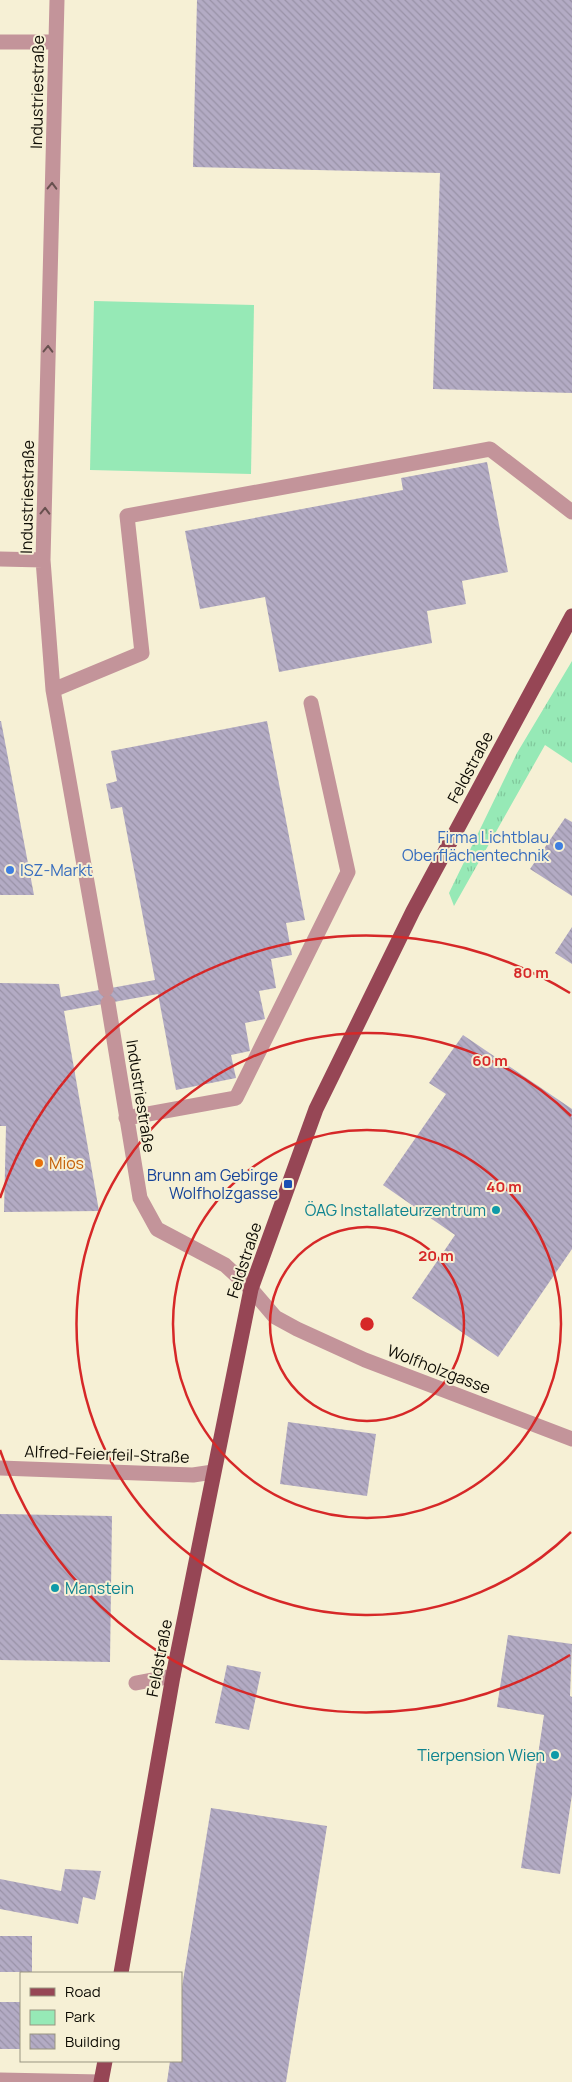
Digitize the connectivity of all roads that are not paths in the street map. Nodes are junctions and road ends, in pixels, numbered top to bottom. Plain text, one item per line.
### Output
1 (57, 0) edge
2 (0, 42) edge
3 (56, 42) junction
4 (572, 512) edge
5 (0, 559) edge
6 (43, 560) junction
7 (572, 616) edge
8 (53, 690) junction
9 (311, 702) dead end
10 (126, 1118) junction
11 (250, 1289) junction
12 (572, 1439) edge
13 (0, 1468) edge
14 (213, 1472) junction
15 (173, 1676) junction
16 (136, 1683) dead end
17 (121, 1972) edge
18 (105, 2062) edge
19 (0, 2080) edge
20 (101, 2082) edge

1 - 3 street, Industriestraße
2 - 3 street
6 -> 3 street, Industriestraße
4 - 8 street
5 - 6 street
6 - 8 street, Industriestraße
7 - 11 main road, Feldstraße
8 - 10 street, Industriestraße
9 - 10 street
10 - 11 street, Industriestraße
11 - 12 street, Wolfholzgasse
11 - 14 main road, Feldstraße
13 - 14 street, Alfred-Feierfeil-Straße
14 - 15 main road, Feldstraße
15 - 16 street
15 - 17 main road, Feldstraße
18 - 20 main road
19 - 20 street

